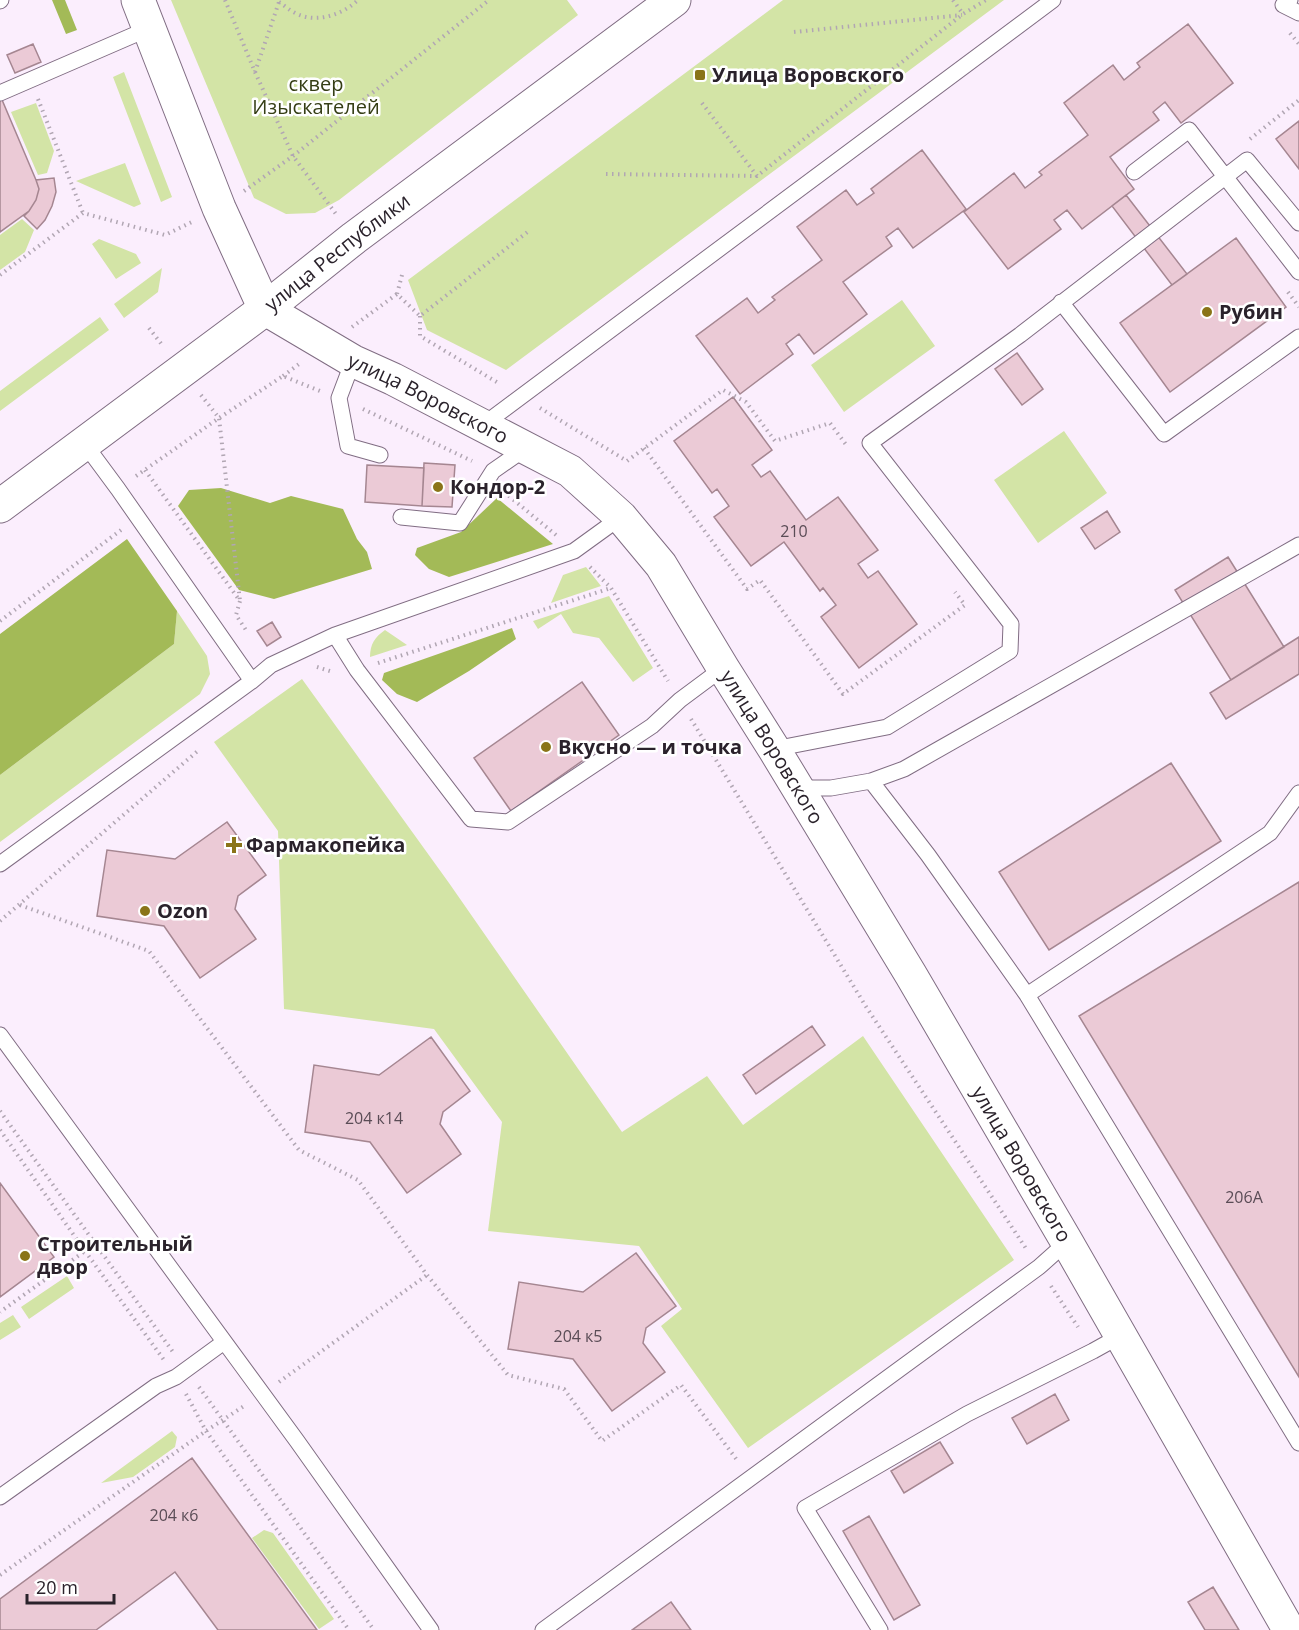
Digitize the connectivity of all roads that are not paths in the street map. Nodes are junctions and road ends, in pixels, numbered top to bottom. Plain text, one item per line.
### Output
1 (675, 0) edge
2 (1053, 0) edge
3 (1290, 0) edge
4 (1299, 13) edge
5 (144, 14) edge
6 (0, 93) edge
7 (1134, 172) dead end
8 (1225, 176) junction
9 (1299, 223) edge
10 (1299, 272) edge
11 (1061, 302) junction
12 (265, 309) junction
13 (1299, 337) edge
14 (353, 361) junction
15 (483, 425) junction
16 (84, 443) junction
17 (526, 448) junction
18 (380, 455) dead end
19 (0, 506) edge
20 (401, 517) dead end
21 (621, 517) junction
22 (1299, 544) edge
23 (335, 635) junction
24 (723, 668) junction
25 (252, 681) junction
26 (774, 749) junction
27 (871, 781) junction
28 (796, 788) junction
29 (1299, 793) edge
30 (0, 864) edge
31 (1028, 995) junction
32 (0, 1035) edge
33 (1067, 1242) junction
34 (1120, 1336) junction
35 (224, 1342) junction
36 (1299, 1443) edge
37 (0, 1497) edge
38 (431, 1630) edge
39 (543, 1630) edge
40 (880, 1630) edge
41 (1289, 1630) edge

1 - 12 main road, улица Республики
2 - 15 lane
3 - 4 lane
5 - 6 lane
5 - 12 main road
7 - 8 lane
8 - 9 lane
8 - 10 lane
8 - 11 lane
11 - 13 lane
11 - 26 lane
12 - 14 street, улица Воровского
12 - 16 main road, улица Республики
14 - 15 street, улица Воровского
14 - 18 lane
15 - 17 street, улица Воровского
16 - 19 main road, улица Республики
16 - 25 lane
17 - 20 lane
17 - 21 street, улица Воровского
21 - 23 lane
21 - 24 street, улица Воровского
22 - 27 lane
23 - 24 lane
23 - 25 lane
24 - 26 street, улица Воровского
25 - 30 lane
26 - 28 street, улица Воровского
27 - 28 lane
27 - 31 lane
28 - 33 street, улица Воровского
29 - 31 lane
31 - 36 lane
32 - 35 lane
33 - 34 street, улица Воровского
33 - 39 lane
34 - 40 lane
34 - 41 street, улица Воровского
35 - 37 lane
35 - 38 lane

